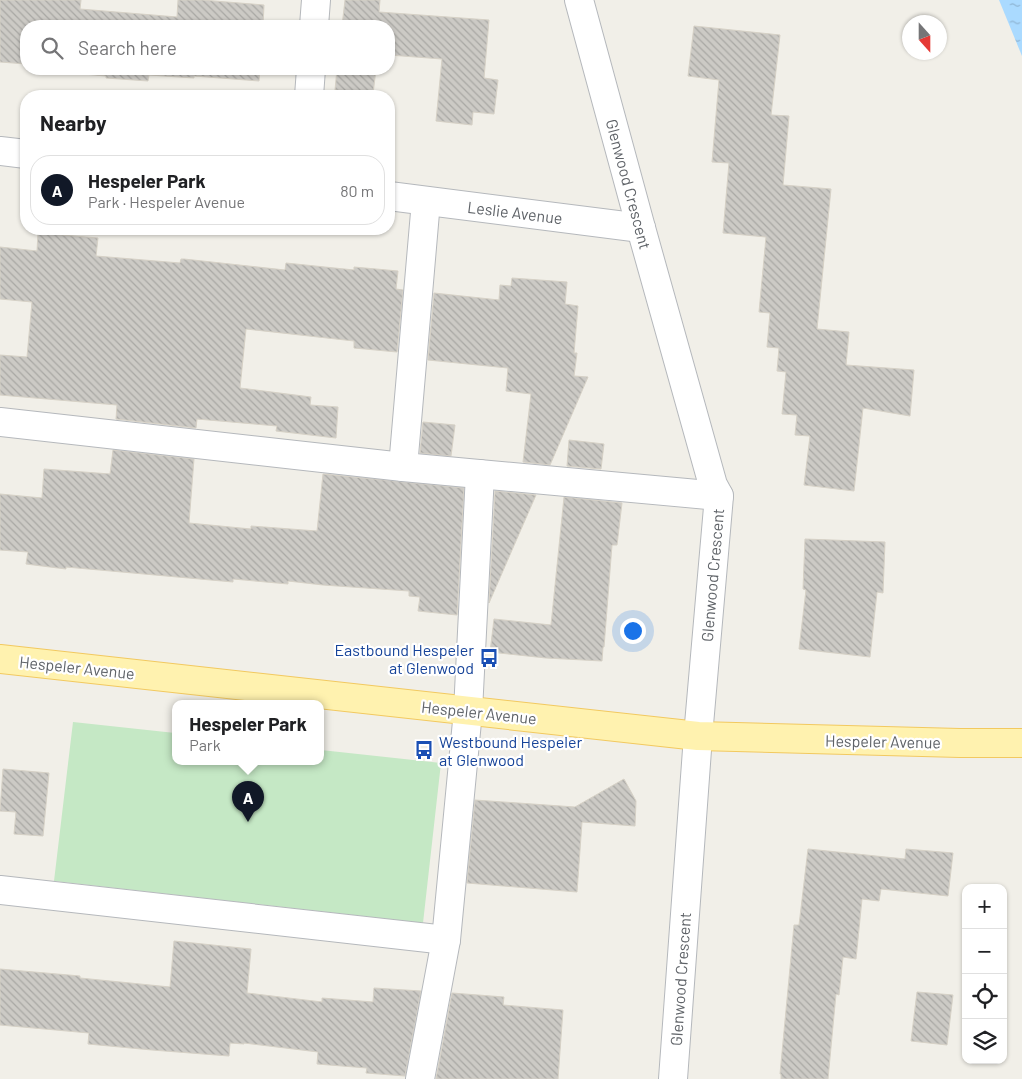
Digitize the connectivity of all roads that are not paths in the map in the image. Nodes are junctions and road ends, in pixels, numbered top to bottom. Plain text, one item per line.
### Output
1 (316, 0) edge
2 (579, 0) edge
3 (314, 20) edge
4 (311, 75) edge
5 (309, 90) edge
6 (0, 151) edge
7 (20, 153) edge
8 (395, 197) edge
9 (426, 201) junction
10 (641, 228) junction
11 (0, 422) edge
12 (403, 467) junction
13 (480, 474) junction
14 (719, 496) junction
15 (0, 659) edge
16 (468, 711) junction
17 (698, 736) junction
18 (1022, 743) edge
19 (0, 890) edge
20 (446, 940) junction
21 (420, 1079) edge
22 (673, 1079) edge

1 - 3 street
2 - 10 street, Glenwood Crescent
4 - 5 street
6 - 7 street
8 - 9 street, Leslie Avenue
9 - 10 street, Leslie Avenue
9 - 12 street
10 - 14 street, Glenwood Crescent
11 - 12 street
12 - 13 street
13 - 14 street
13 - 16 street
14 - 17 street, Glenwood Crescent
15 - 16 main road, Hespeler Avenue
16 - 17 main road, Hespeler Avenue
16 - 20 street
17 - 18 main road, Hespeler Avenue
17 - 22 street, Glenwood Crescent
19 - 20 street
20 - 21 street

